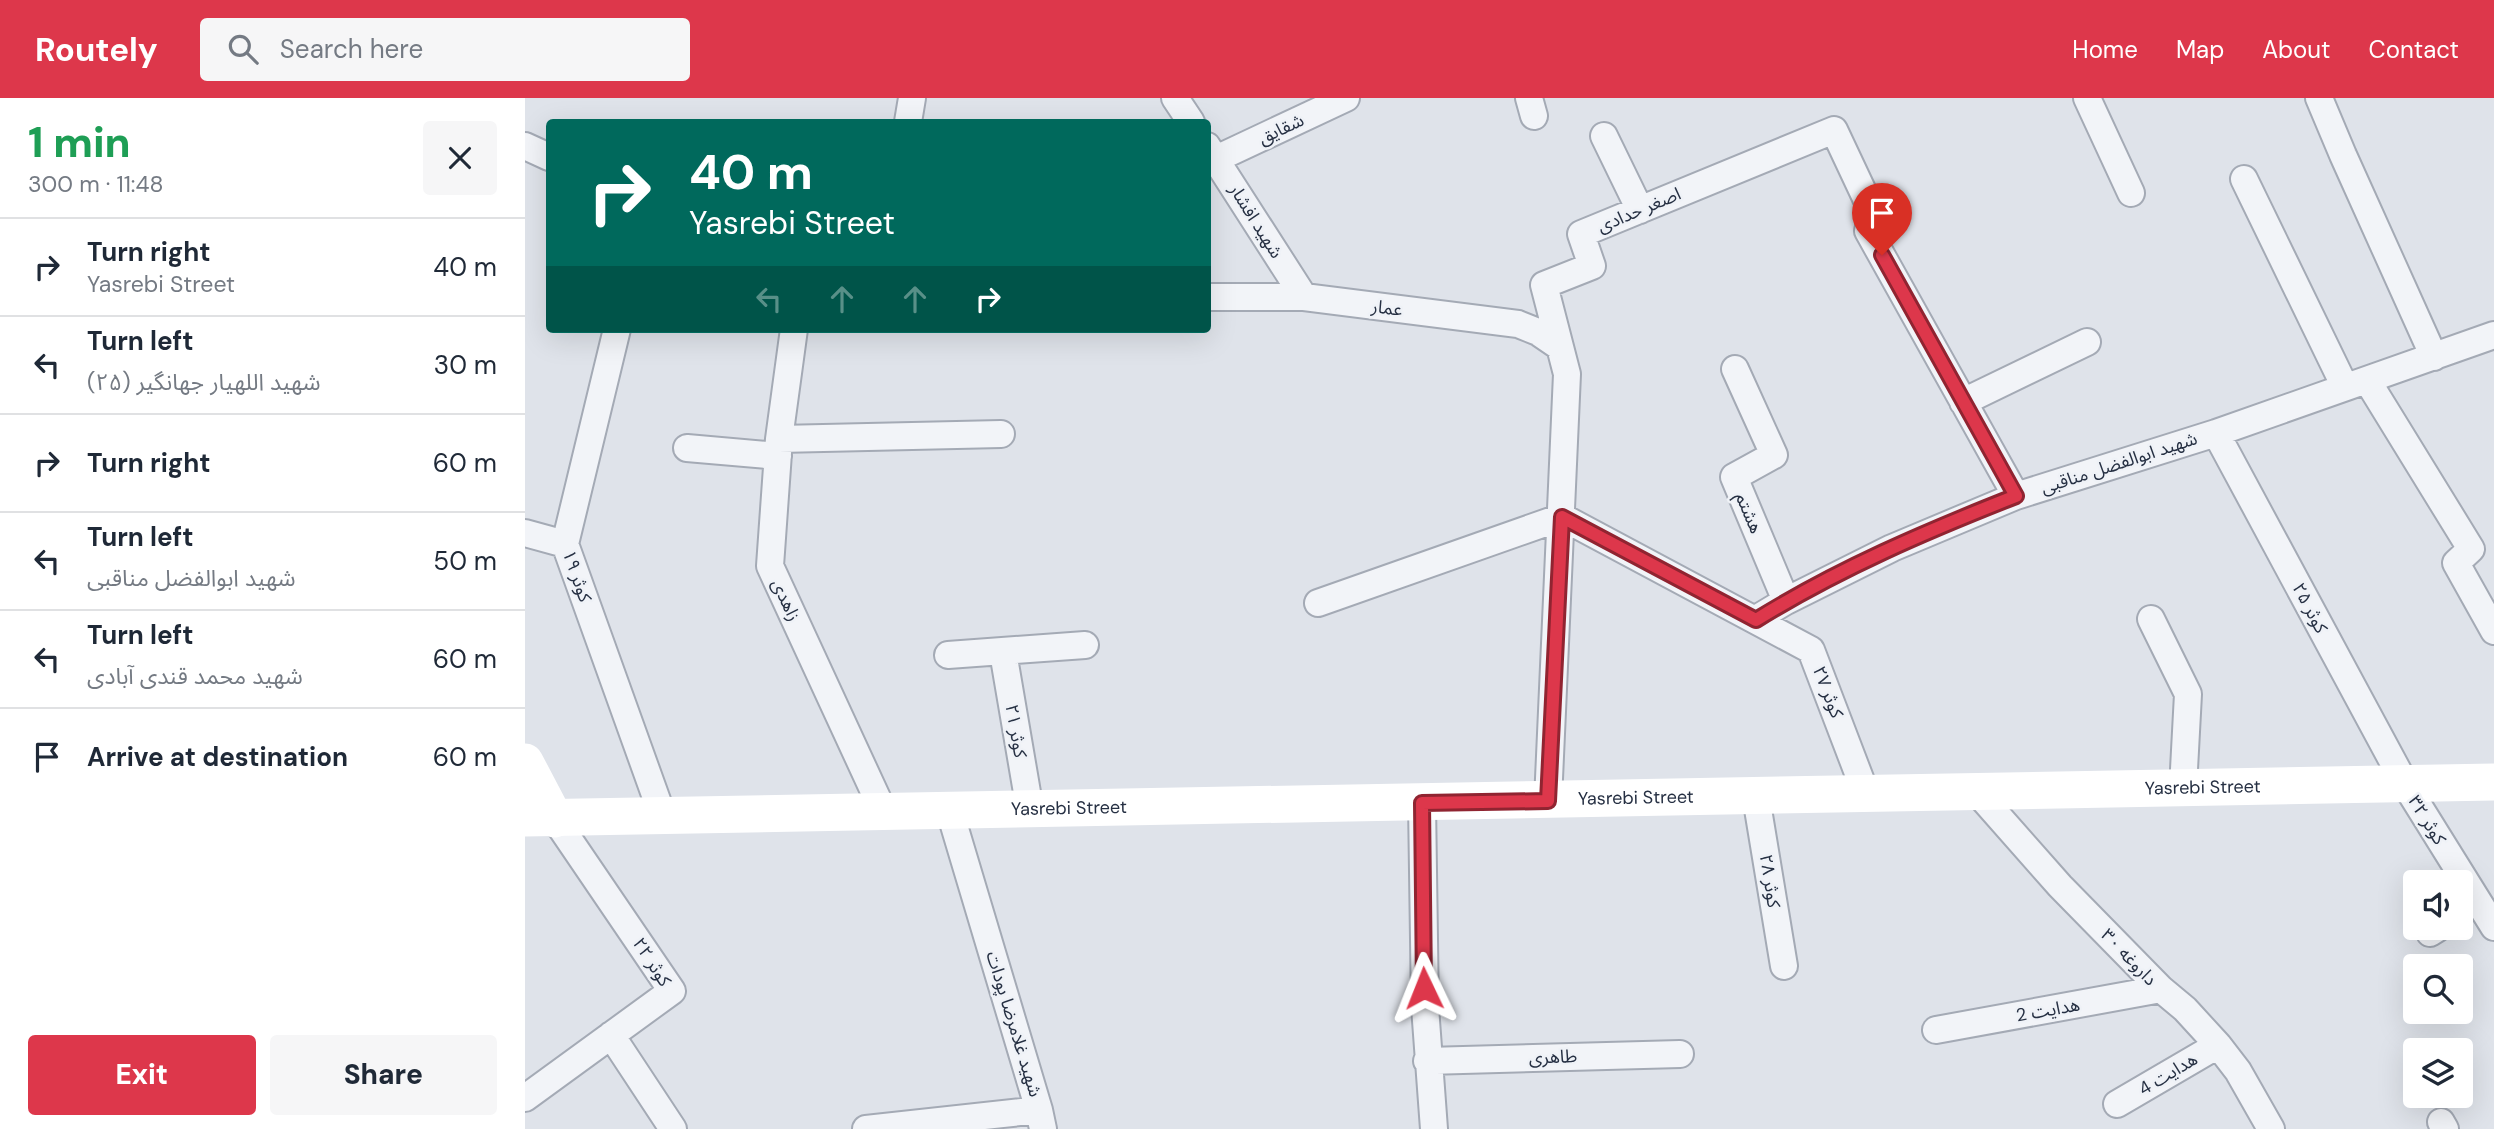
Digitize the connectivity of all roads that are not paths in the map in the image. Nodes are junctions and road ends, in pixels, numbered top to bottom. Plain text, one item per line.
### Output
1 (912, 98) edge
2 (1175, 98) edge
3 (1346, 98) edge
4 (2087, 98) edge
5 (2319, 98) edge
6 (908, 119) edge
7 (1189, 119) edge
8 (1604, 136) dead end
9 (525, 146) edge
10 (1212, 153) edge
11 (546, 156) edge
12 (2244, 178) dead end
13 (2131, 193) dead end
14 (1640, 210) junction
15 (1211, 297) edge
16 (1304, 297) junction
17 (616, 333) edge
18 (793, 333) edge
19 (2494, 335) edge
20 (2087, 342) dead end
21 (1560, 347) junction
22 (2434, 357) junction
23 (1735, 369) dead end
24 (2356, 383) junction
25 (1963, 402) junction
26 (2216, 433) junction
27 (1001, 434) dead end
28 (687, 448) dead end
29 (779, 448) junction
30 (2016, 496) junction
31 (1562, 517) junction
32 (525, 533) edge
33 (565, 544) junction
34 (1786, 601) junction
35 (1318, 603) dead end
36 (2151, 619) dead end
37 (1756, 620) junction
38 (2494, 631) edge
39 (1085, 645) dead end
40 (1003, 652) junction
41 (948, 655) dead end
42 (525, 762) edge
43 (2494, 782) edge
44 (2405, 784) junction
45 (2183, 788) junction
46 (1977, 792) junction
47 (1866, 794) junction
48 (1756, 797) junction
49 (1548, 801) junction
50 (1422, 803) junction
51 (1030, 810) junction
52 (950, 812) junction
53 (884, 813) junction
54 (663, 817) junction
55 (540, 818) edge
56 (2450, 870) edge
57 (2473, 909) edge
58 (2494, 927) edge
59 (1784, 966) dead end
60 (2161, 989) junction
61 (1936, 1030) dead end
62 (611, 1035) junction
63 (2218, 1045) junction
64 (1680, 1054) dead end
65 (1427, 1061) junction
66 (525, 1098) edge
67 (2117, 1104) dead end
68 (1041, 1119) edge
69 (673, 1129) edge
70 (866, 1129) edge
71 (1434, 1129) edge
72 (2271, 1129) edge

1 - 6 street
2 - 7 street
3 - 10 street, شقایق
4 - 13 street
5 - 22 street
8 - 14 street
9 - 11 street
10 - 16 street, شهید افشار
12 - 24 street
14 - 21 street, اصغر حدادی
14 - 25 street, اصغر حدادی
15 - 16 street, عمار
16 - 21 street, عمار
17 - 33 street, کوثر ۱۹
18 - 29 street, زاهدی
19 - 22 street, شهید ابوالفضل مناقبی
20 - 25 street
21 - 31 street
22 - 24 street, شهید ابوالفضل مناقبی
23 - 34 street, هشتم
24 - 26 street, شهید ابوالفضل مناقبی
24 - 38 street
25 - 30 street
26 - 30 street, شهید ابوالفضل مناقبی
26 - 44 street, کوثر ۲۵
27 - 29 street
28 - 29 street
29 - 53 street, زاهدی
30 - 34 street, شهید ابوالفضل مناقبی
31 - 35 street
31 - 37 street, کوثر ۲۷
31 - 49 street
32 - 33 street
33 - 54 street, کوثر ۱۹
34 - 37 street, شهید ابوالفضل مناقبی
36 - 45 street
37 - 47 street, کوثر ۲۷
39 - 40 street
40 - 41 street
40 - 51 street, کوثر ۲۱
42 - 55 main road
43 - 44 main road, Yasrebi Street
44 - 45 main road, Yasrebi Street
44 - 56 street, کوثر ۳۲
45 - 46 main road, Yasrebi Street
46 - 47 main road, Yasrebi Street
46 - 60 street, داروغه ۳۰
47 - 48 main road, Yasrebi Street
48 - 49 main road, Yasrebi Street
48 - 59 street, کوثر ۲۸
49 - 50 main road, Yasrebi Street
50 - 51 main road, Yasrebi Street
50 - 65 street
51 - 52 main road, Yasrebi Street
52 - 53 main road, Yasrebi Street
52 - 68 street, شهید غلامرضا پودات
53 - 54 main road, Yasrebi Street
54 - 55 main road, Yasrebi Street
55 - 62 street, کوثر ۲۲
57 - 58 street, کوثر ۳۲
60 - 61 street, هدایت 2
60 - 63 street, داروغه ۳۰
62 - 66 street, کوثر ۲۲
62 - 69 street
63 - 67 street, هدایت 4
63 - 72 street, داروغه ۳۰
64 - 65 street, طاهری
65 - 71 street
68 - 70 street, شهید غلامرضا پودات

